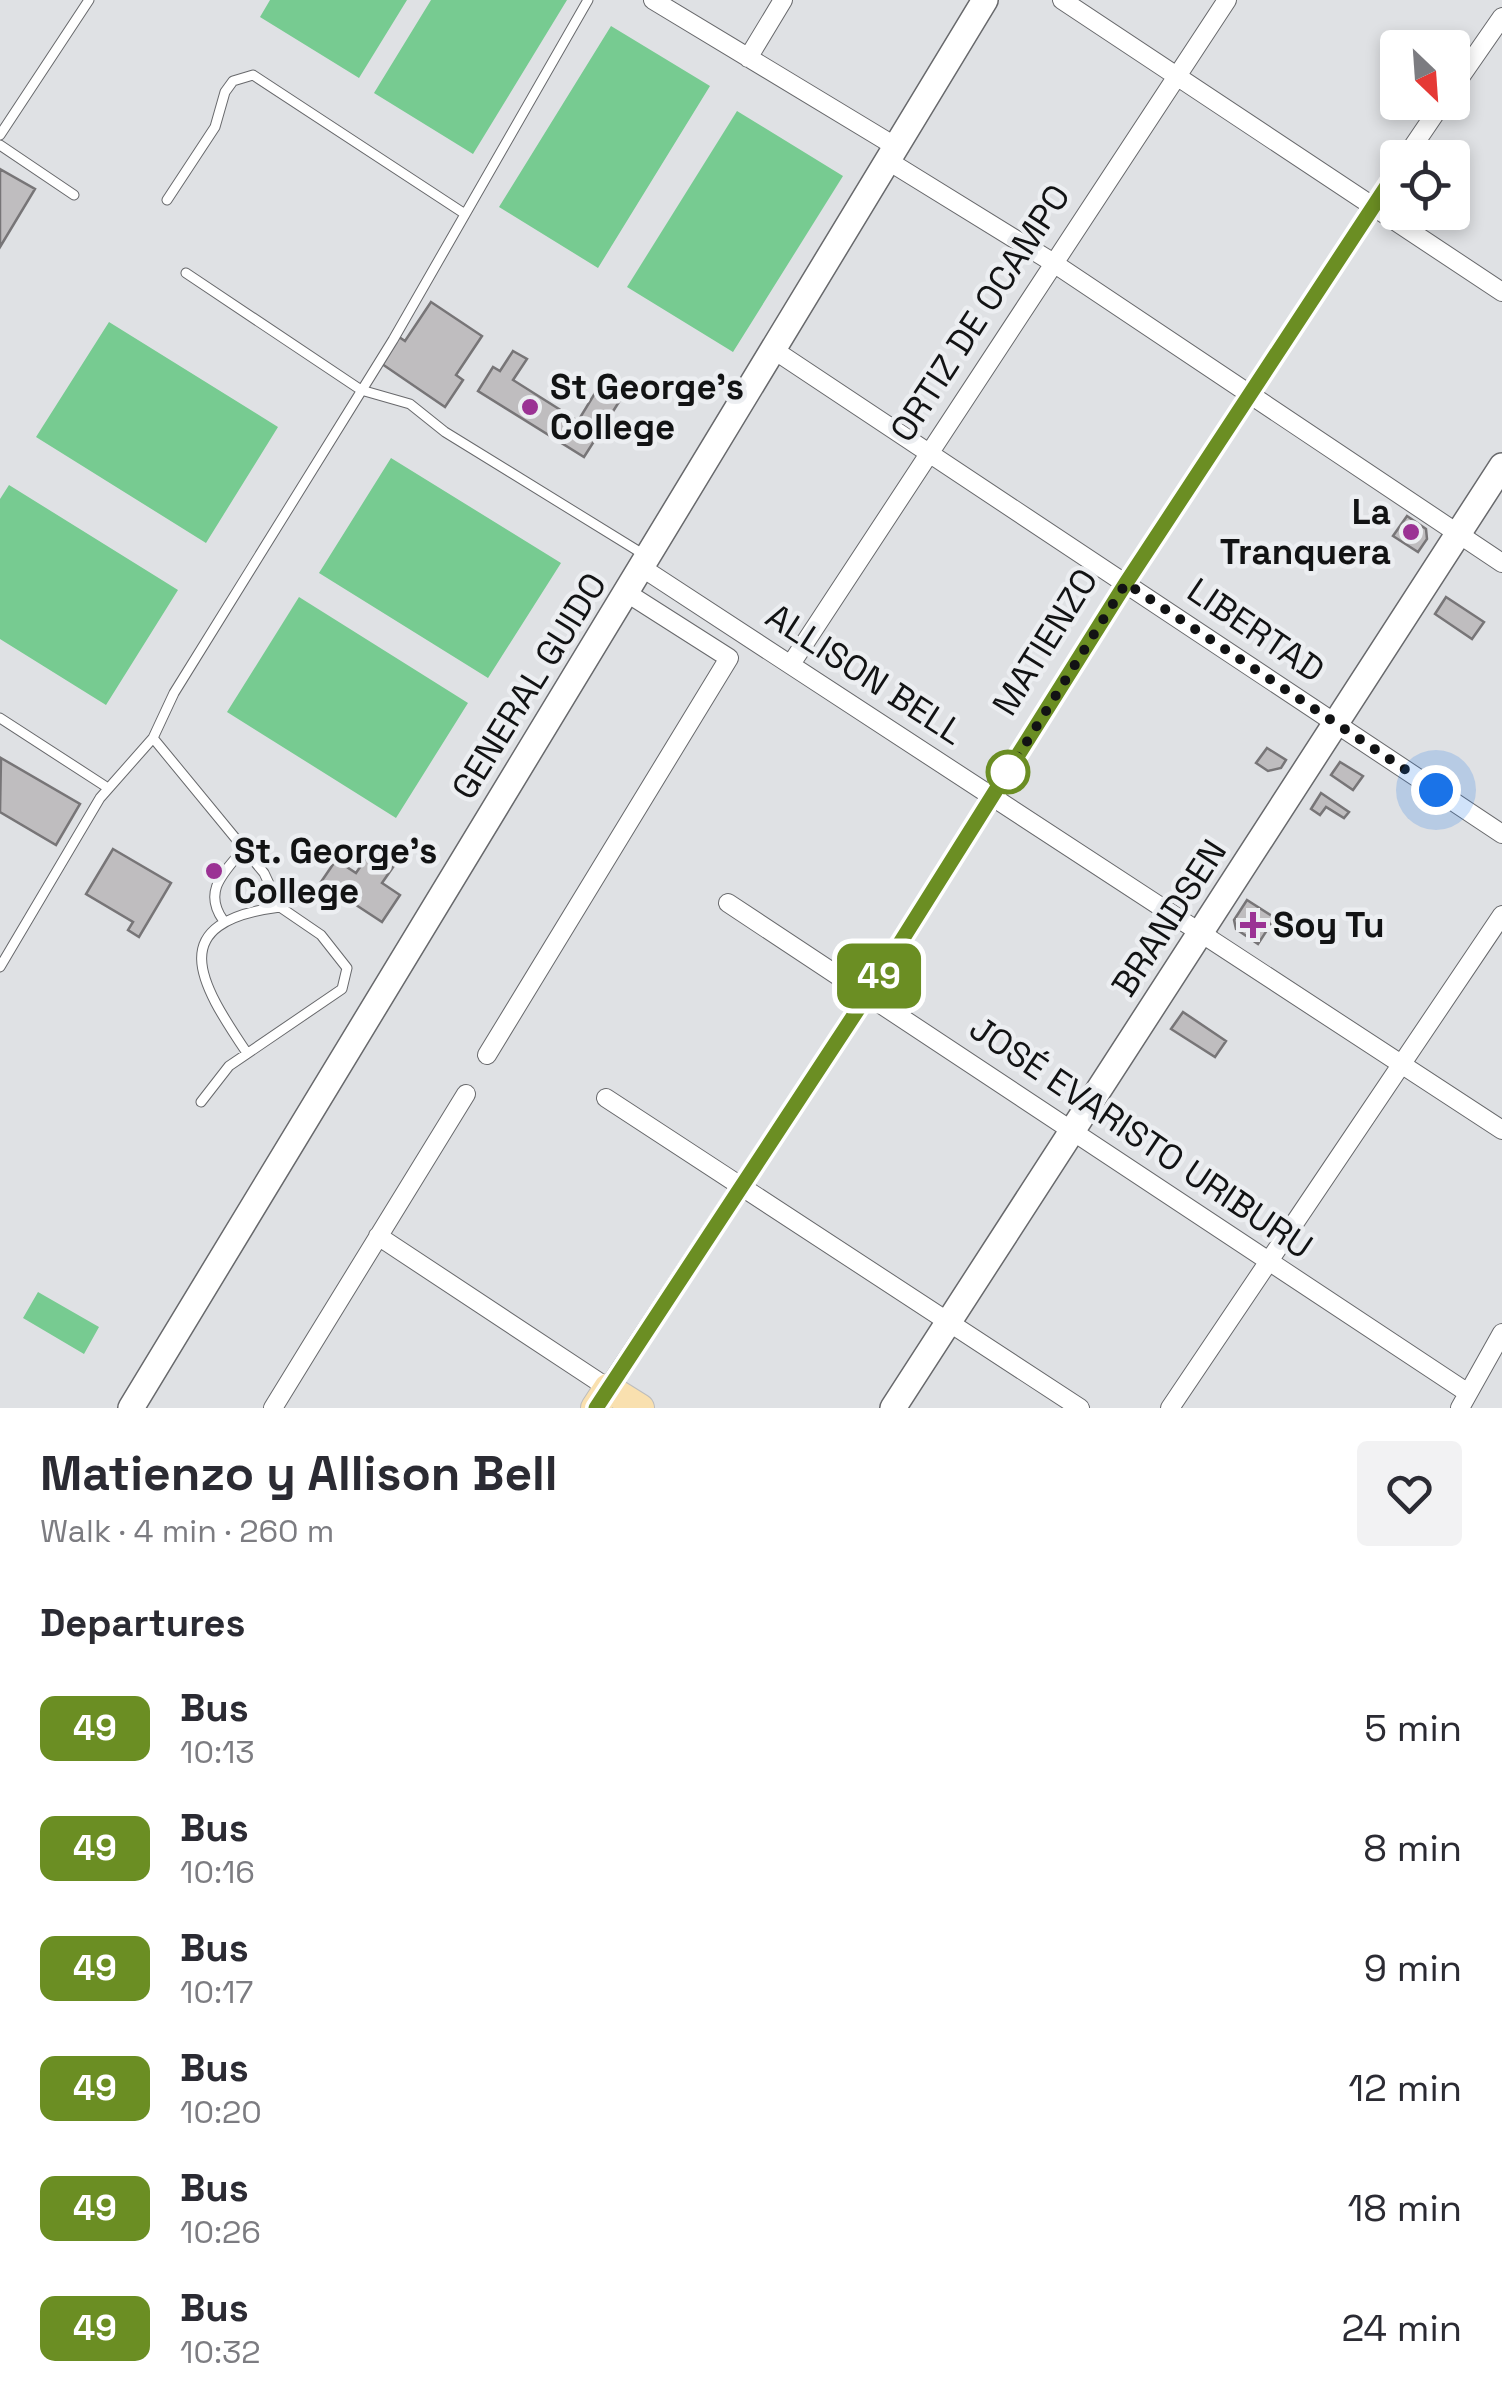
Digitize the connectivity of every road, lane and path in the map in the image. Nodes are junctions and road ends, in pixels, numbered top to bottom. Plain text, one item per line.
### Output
1 (89, 0) edge
2 (588, 0) edge
3 (653, 0) edge
4 (783, 0) edge
5 (985, 0) edge
6 (1062, 0) edge
7 (1227, 0) edge
8 (1502, 17) edge
9 (748, 58) junction
10 (1470, 63) edge
11 (1176, 76) junction
12 (0, 135) edge
13 (0, 145) edge
14 (894, 155) junction
15 (74, 194) dead end
16 (1380, 195) edge
17 (167, 200) dead end
18 (1373, 205) junction
19 (465, 214) junction
20 (1052, 262) junction
21 (186, 273) dead end
22 (1502, 292) edge
23 (774, 350) junction
24 (360, 390) junction
25 (1250, 394) junction
26 (929, 451) junction
27 (1502, 466) edge
28 (1457, 534) junction
29 (647, 564) junction
30 (1502, 564) edge
31 (1126, 583) junction
32 (628, 592) junction
33 (682, 595) junction
34 (668, 618) junction
35 (791, 664) junction
36 (0, 718) edge
37 (1338, 723) junction
38 (153, 738) junction
39 (108, 788) junction
40 (993, 796) junction
41 (1502, 834) edge
42 (245, 847) junction
43 (728, 902) dead end
44 (280, 907) junction
45 (1502, 915) edge
46 (223, 920) junction
47 (1201, 932) junction
48 (0, 968) edge
49 (868, 994) junction
50 (247, 1052) junction
51 (488, 1055) dead end
52 (1401, 1064) junction
53 (466, 1094) dead end
54 (606, 1098) dead end
55 (202, 1102) dead end
56 (1502, 1130) edge
57 (1074, 1132) junction
58 (740, 1186) junction
59 (378, 1236) junction
60 (1270, 1261) junction
61 (948, 1325) junction
62 (1502, 1333) edge
63 (602, 1398) edge
64 (1464, 1400) edge
65 (131, 1408) edge
66 (273, 1408) edge
67 (640, 1408) edge
68 (894, 1408) edge
69 (1080, 1408) edge
70 (1170, 1408) edge

1 - 12 lane
2 - 19 lane
3 - 9 street
4 - 9 street
5 - 14 main road, GENERAL GUIDO
6 - 11 street
7 - 11 street, ORTIZ DE OCAMPO
8 - 10 street
9 - 14 street
11 - 18 street
11 - 20 street, ORTIZ DE OCAMPO
13 - 15 lane
14 - 20 street
14 - 23 main road, GENERAL GUIDO
16 - 18 street, MATIENZO
17 - 19 lane
18 - 22 street
18 - 25 street, MATIENZO
19 - 24 lane
20 - 25 street
20 - 26 street, ORTIZ DE OCAMPO
21 - 24 lane
23 - 26 street, LIBERTAD
23 - 29 main road, GENERAL GUIDO
24 - 29 lane
24 - 38 lane
25 - 28 street
25 - 31 street, MATIENZO
26 - 31 street, LIBERTAD
26 - 35 street, ORTIZ DE OCAMPO
27 - 28 main road, BRANDSEN
28 - 30 street
28 - 37 main road, BRANDSEN
29 - 32 main road, GENERAL GUIDO
29 - 33 street, ALLISON BELL
31 - 37 street, LIBERTAD
31 - 40 street, MATIENZO
32 - 34 street
32 - 65 main road, GENERAL GUIDO
33 - 34 lane
33 - 35 street, ALLISON BELL
34 - 51 street
35 - 40 street, ALLISON BELL
36 - 39 lane
37 - 41 street, LIBERTAD
37 - 47 main road, BRANDSEN
38 - 39 lane
38 - 42 lane
39 - 48 lane
40 - 47 street, ALLISON BELL
40 - 49 street, MATIENZO
42 - 44 lane
42 - 46 lane
43 - 49 street, JOSÉ EVARISTO URIBURU
44 - 46 lane
44 - 50 lane
45 - 52 street
46 - 50 lane
47 - 52 street, ALLISON BELL
47 - 57 main road, BRANDSEN
49 - 57 street, JOSÉ EVARISTO URIBURU
49 - 58 street, MATIENZO
50 - 55 lane
52 - 56 street, ALLISON BELL
52 - 60 street
53 - 59 street
54 - 58 street
57 - 60 street, JOSÉ EVARISTO URIBURU
57 - 61 main road, BRANDSEN
58 - 61 street
58 - 63 street, MATIENZO
59 - 63 street
59 - 66 street
60 - 64 street, JOSÉ EVARISTO URIBURU
60 - 70 street
61 - 68 main road, BRANDSEN
61 - 69 street
62 - 64 street
63 - 67 main road

